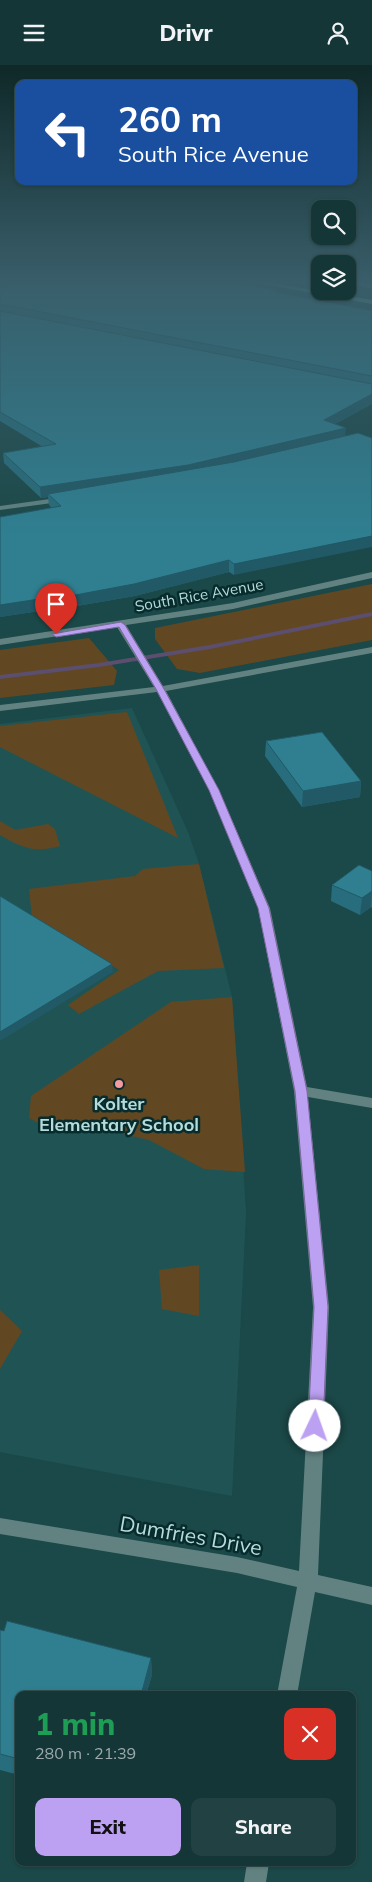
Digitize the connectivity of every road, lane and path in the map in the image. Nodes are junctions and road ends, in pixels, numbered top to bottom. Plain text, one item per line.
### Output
1 (76, 498) edge
2 (0, 508) edge
3 (372, 575) edge
4 (121, 625) junction
5 (0, 642) edge
6 (372, 650) edge
7 (160, 689) junction
8 (0, 708) edge
9 (301, 1091) junction
10 (372, 1103) edge
11 (0, 1526) edge
12 (308, 1580) junction
13 (372, 1596) edge
14 (288, 1691) edge
15 (258, 1866) edge
16 (255, 1882) edge

1 - 2 street
3 - 4 street, South Rice Avenue
4 - 5 street, South Rice Avenue
4 - 7 street
6 - 7 street
7 - 8 street
7 - 9 street
9 - 10 street
9 - 12 street
11 - 12 street, Dumfries Drive
12 - 13 street, Dumfries Drive
12 - 14 street
15 - 16 street

